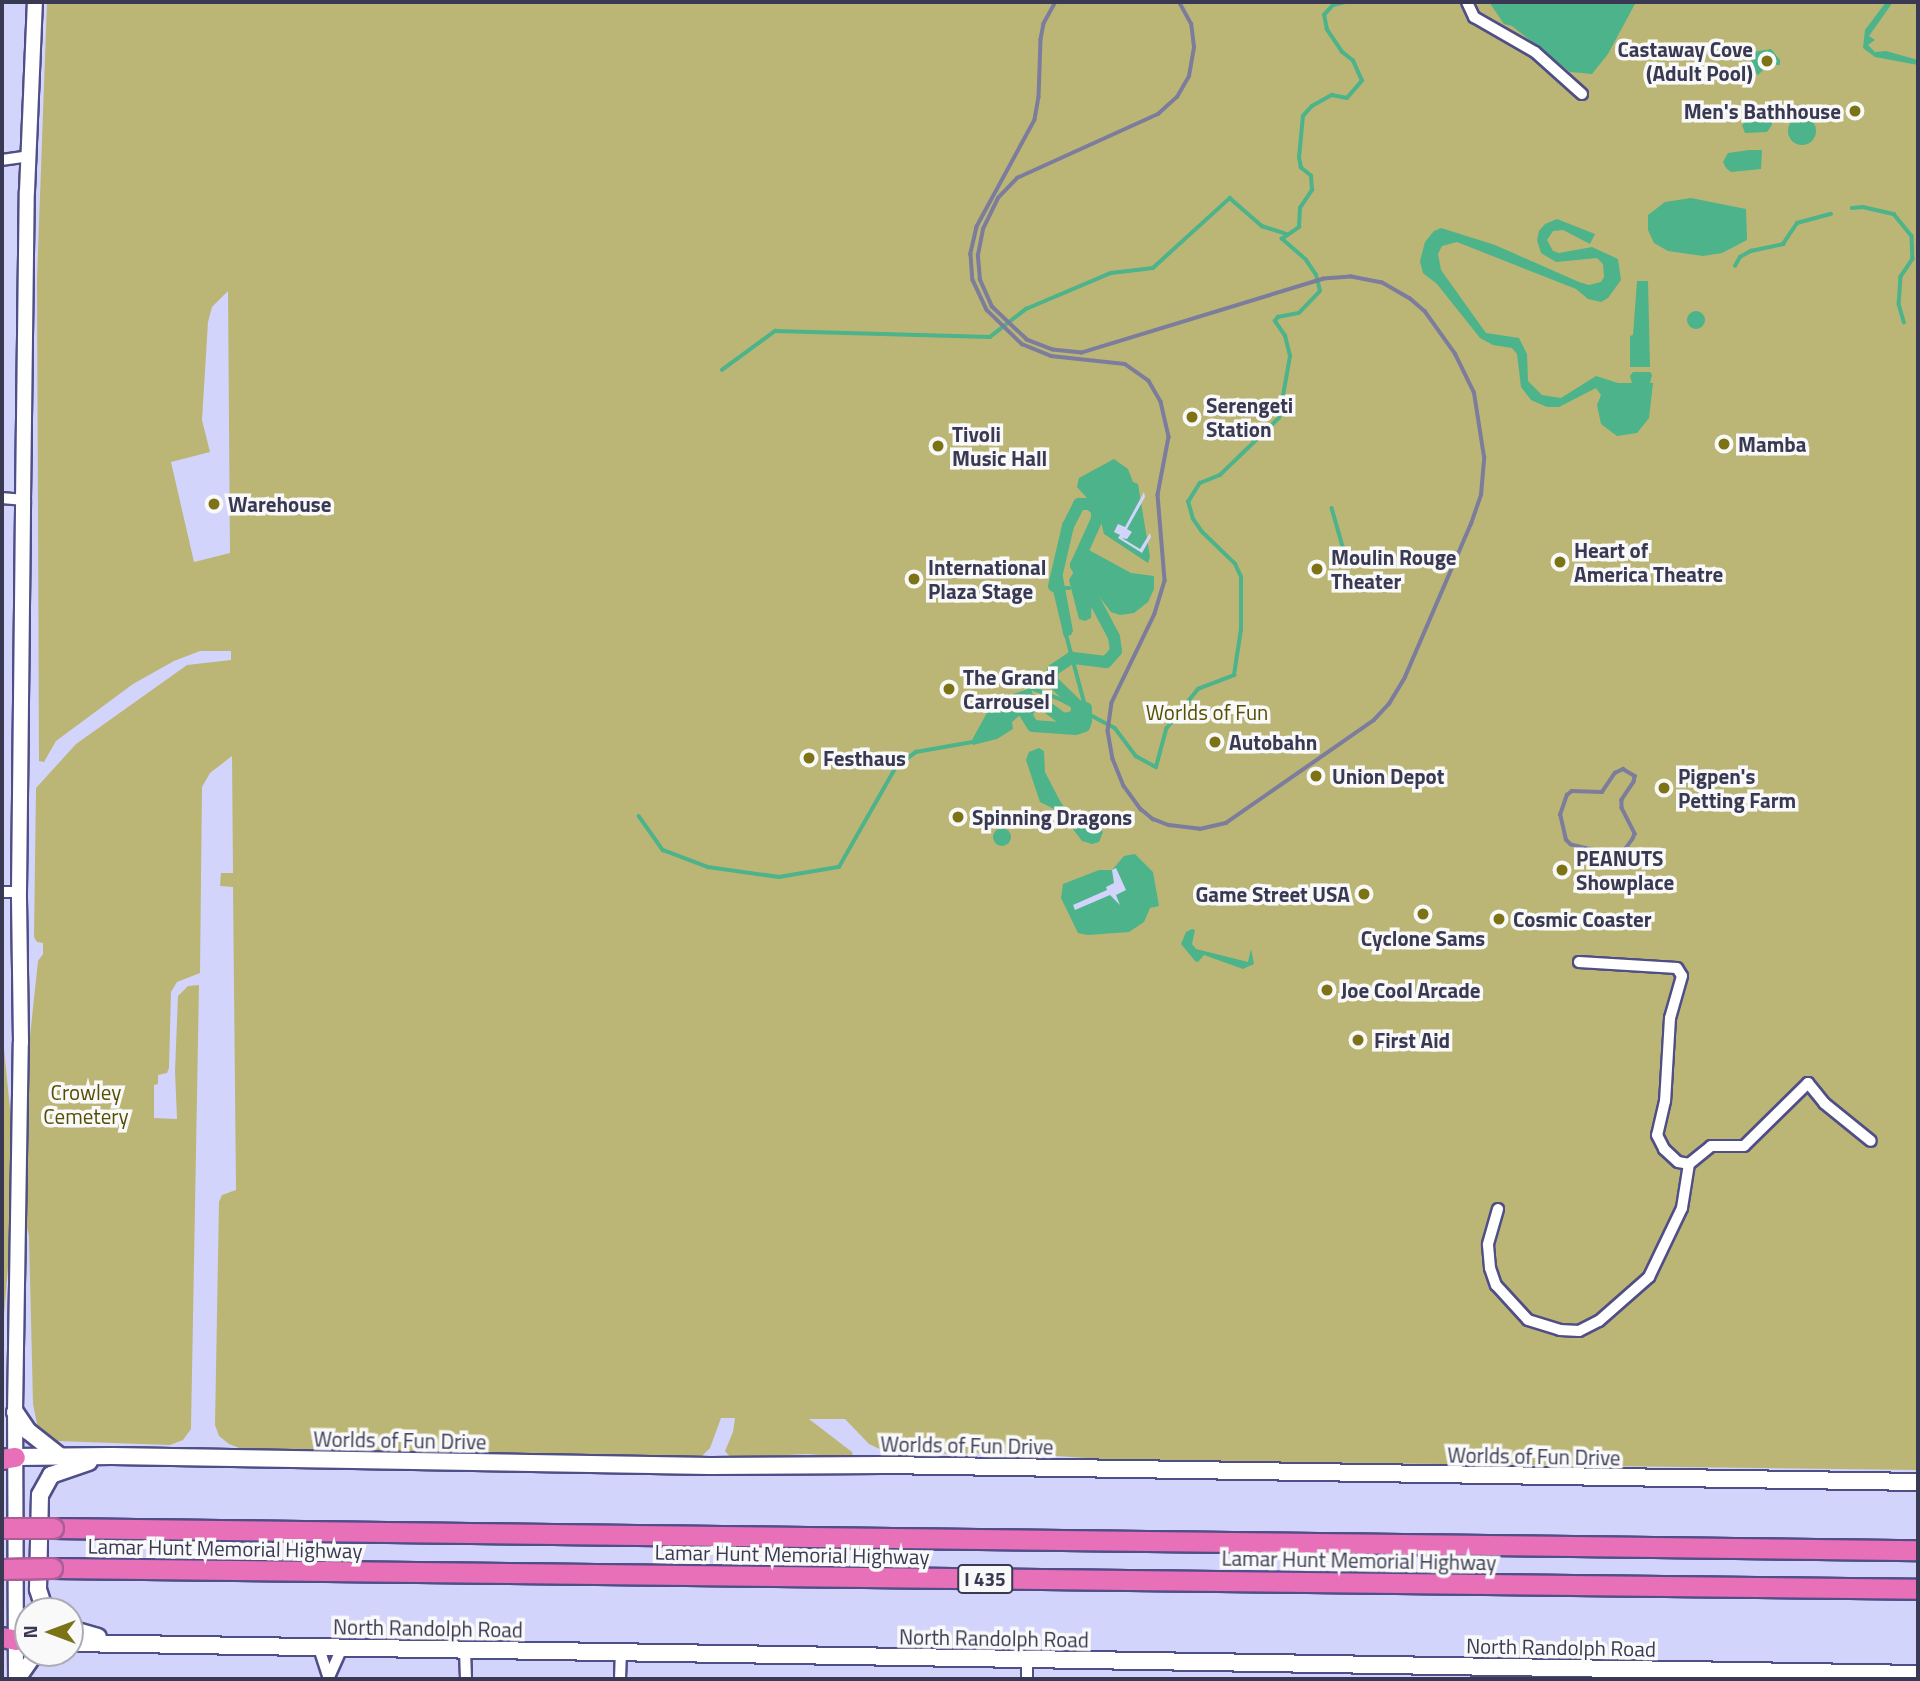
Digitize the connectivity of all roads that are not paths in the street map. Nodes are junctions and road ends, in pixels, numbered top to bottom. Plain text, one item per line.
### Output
1 (34, 2) edge
2 (1467, 2) edge
3 (1583, 94) dead end
4 (29, 156) junction
5 (2, 160) edge
6 (2, 498) edge
7 (23, 500) junction
8 (2, 892) edge
9 (19, 892) junction
10 (1579, 962) dead end
11 (1871, 1141) dead end
12 (1689, 1164) junction
13 (1498, 1209) dead end
14 (15, 1412) junction
15 (112, 1456) junction
16 (61, 1457) junction
17 (8, 1458) edge
18 (1918, 1482) edge
19 (2, 1528) edge
20 (1918, 1550) edge
21 (2, 1569) edge
22 (1918, 1589) edge
23 (42, 1597) edge
24 (14, 1614) edge
25 (84, 1633) edge
26 (84, 1643) edge
27 (125, 1643) junction
28 (319, 1648) junction
29 (342, 1648) junction
30 (465, 1650) junction
31 (621, 1653) junction
32 (1027, 1660) junction
33 (1410, 1673) edge
34 (1910, 1676) edge
35 (330, 1678) edge
36 (466, 1679) edge
37 (620, 1679) edge
38 (1027, 1679) edge

1 - 4 street
2 - 3 street
4 - 5 street
4 - 7 street
6 - 7 street
7 - 9 street
8 - 9 street
9 - 14 street
10 - 12 street
11 - 12 street
12 - 13 street
14 - 16 main road
14 - 17 street
15 - 16 main road, Worlds of Fun Drive
15 - 18 main road, Worlds of Fun Drive
15 - 23 main road
16 - 17 main road, Worlds of Fun Drive
17 - 24 street
19 - 20 highway, Lamar Hunt Memorial Highway / I 435, bridge
21 - 22 highway, Lamar Hunt Memorial Highway / I 435, bridge
25 - 27 main road
26 - 27 main road, North Randolph Road
27 - 28 main road, North Randolph Road
28 - 29 main road, North Randolph Road
28 - 35 street
29 - 30 main road, North Randolph Road
29 - 35 street
30 - 31 main road, North Randolph Road
30 - 36 street
31 - 32 main road, North Randolph Road
31 - 37 street
32 - 33 main road, North Randolph Road
32 - 38 street
33 - 34 main road, North Randolph Road

